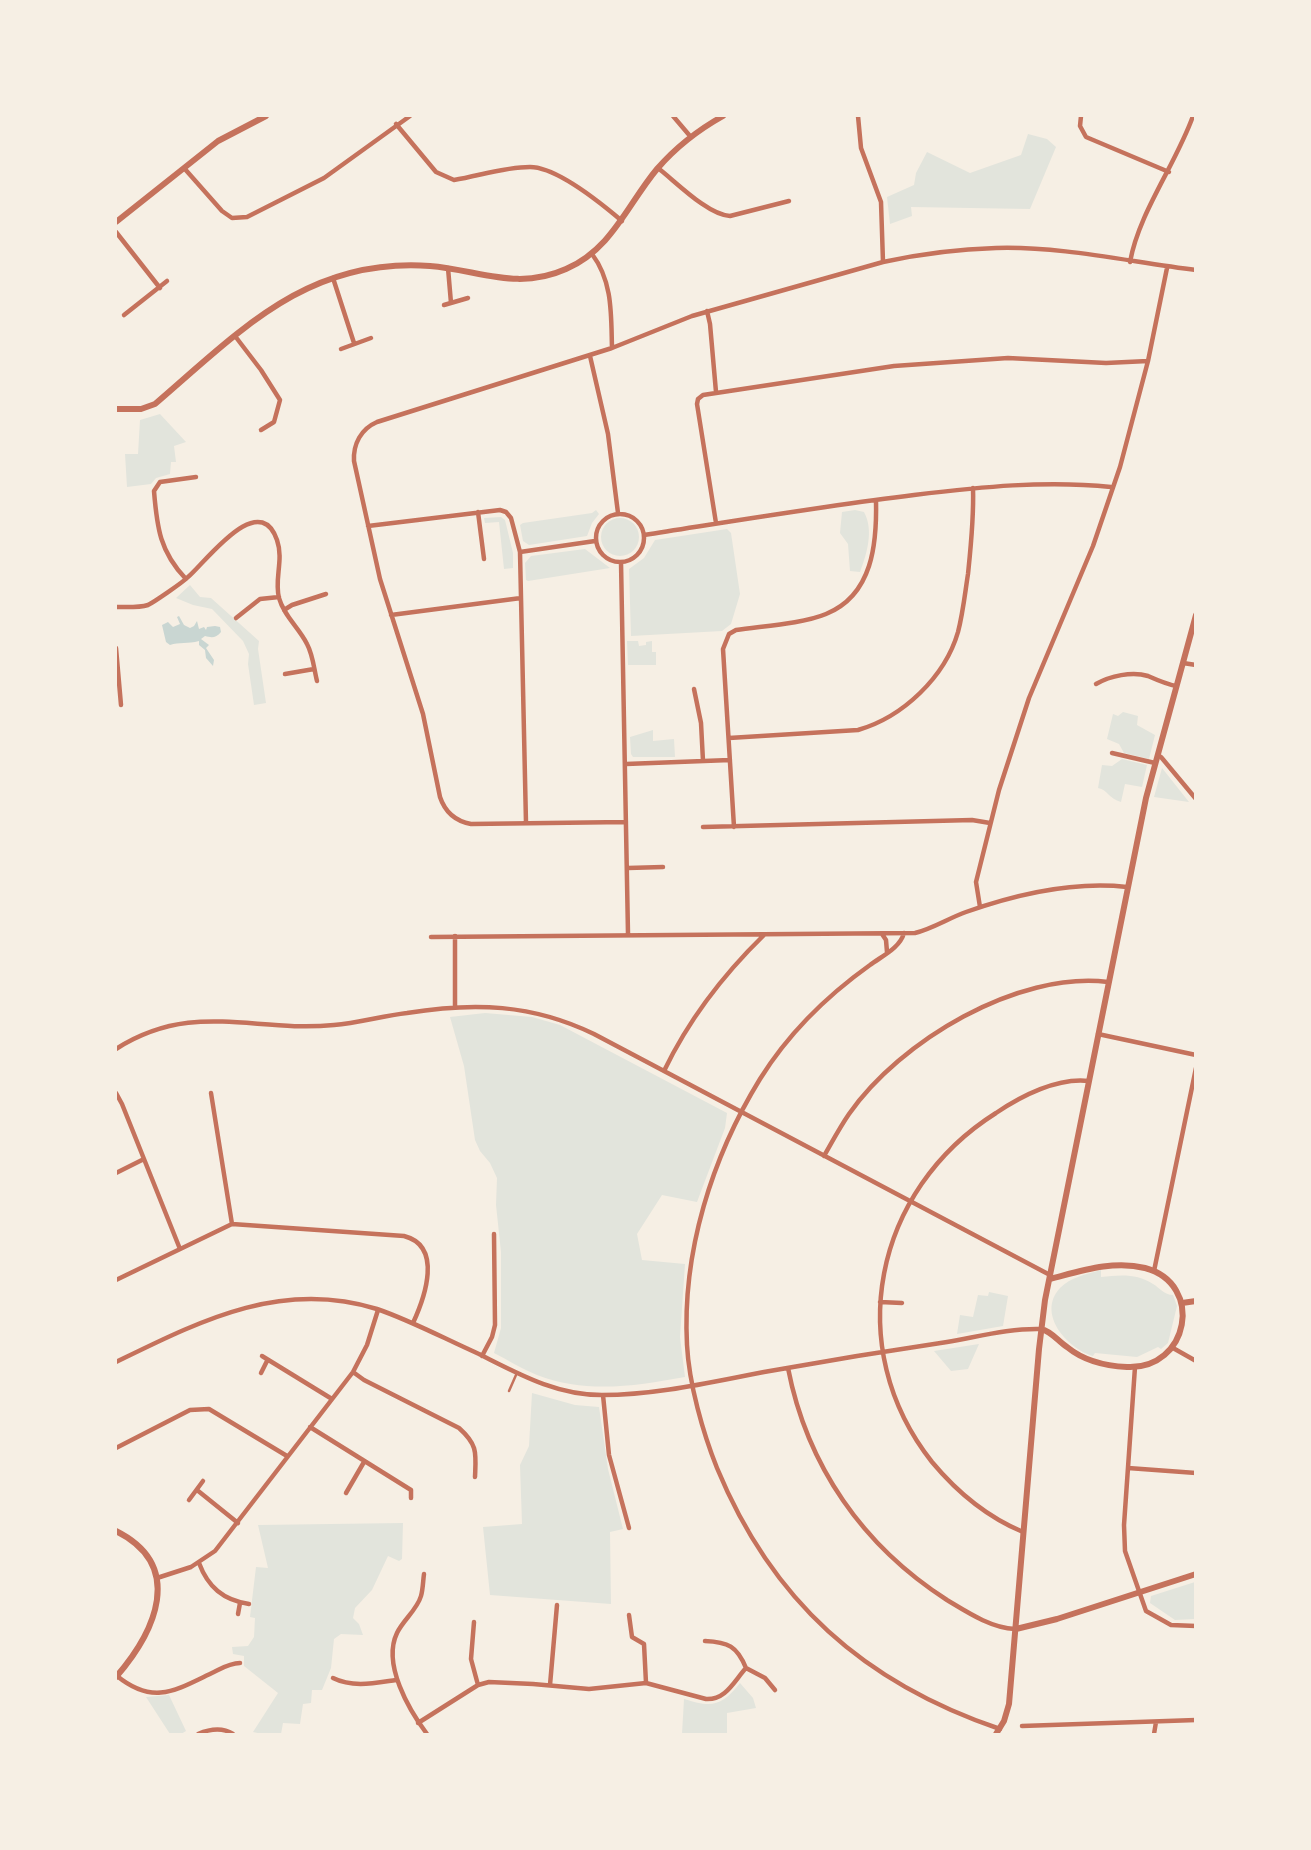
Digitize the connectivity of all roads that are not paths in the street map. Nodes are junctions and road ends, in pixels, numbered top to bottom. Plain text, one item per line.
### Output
1 (266, 116) edge
2 (410, 116) edge
3 (673, 116) edge
4 (723, 116) edge
5 (858, 116) edge
6 (1081, 116) edge
7 (1193, 116) edge
8 (396, 124) junction
9 (690, 136) junction
10 (184, 168) junction
11 (658, 168) junction
12 (1169, 172) junction
13 (789, 201) dead end
14 (622, 221) junction
15 (116, 222) edge
16 (116, 232) edge
17 (592, 254) junction
18 (883, 262) junction
19 (1130, 262) junction
20 (1167, 267) junction
21 (448, 268) junction
22 (1195, 270) edge
23 (332, 277) junction
24 (167, 281) dead end
25 (160, 288) junction
26 (468, 298) dead end
27 (451, 303) junction
28 (444, 305) dead end
29 (707, 311) junction
30 (124, 315) dead end
31 (234, 335) junction
32 (371, 338) dead end
33 (354, 343) junction
34 (612, 348) junction
35 (341, 349) dead end
36 (590, 355) junction
37 (1148, 361) junction
38 (716, 392) junction
39 (116, 409) edge
40 (261, 430) dead end
41 (196, 477) dead end
42 (1111, 487) junction
43 (973, 488) junction
44 (876, 500) junction
45 (478, 512) junction
46 (618, 513) junction
47 (716, 523) junction
48 (368, 526) junction
49 (644, 534) junction
50 (595, 541) junction
51 (520, 552) junction
52 (484, 559) dead end
53 (621, 562) junction
54 (186, 579) junction
55 (326, 594) dead end
56 (279, 597) junction
57 (521, 598) junction
58 (116, 607) edge
59 (284, 610) junction
60 (391, 615) junction
61 (1195, 615) edge
62 (236, 618) dead end
63 (116, 648) edge
64 (1183, 663) junction
65 (1195, 665) edge
66 (314, 669) junction
67 (285, 674) dead end
68 (317, 681) dead end
69 (1096, 684) dead end
70 (1176, 686) junction
71 (694, 688) dead end
72 (121, 705) dead end
73 (729, 738) junction
74 (1112, 753) dead end
75 (1156, 759) junction
76 (730, 760) junction
77 (703, 761) junction
78 (625, 764) junction
79 (1195, 799) edge
80 (626, 822) junction
81 (526, 823) junction
82 (990, 823) junction
83 (704, 827) dead end
84 (734, 827) junction
85 (663, 867) dead end
86 (628, 868) junction
87 (1127, 887) junction
88 (980, 907) junction
89 (882, 933) junction
90 (904, 933) junction
91 (628, 934) junction
92 (765, 934) junction
93 (455, 936) junction
94 (431, 937) dead end
95 (887, 952) junction
96 (1108, 982) junction
97 (455, 1007) junction
98 (1097, 1033) junction
99 (116, 1049) edge
100 (1195, 1055) edge
101 (1195, 1068) edge
102 (664, 1072) junction
103 (1089, 1081) junction
104 (116, 1093) edge
105 (211, 1093) dead end
106 (223, 1107) dead end
107 (214, 1109) junction
108 (741, 1112) junction
109 (824, 1156) junction
110 (145, 1159) junction
111 (116, 1173) edge
112 (910, 1202) junction
113 (232, 1224) junction
114 (494, 1234) dead end
115 (495, 1246) junction
116 (487, 1247) dead end
117 (180, 1249) junction
118 (1154, 1271) junction
119 (1050, 1277) junction
120 (116, 1280) edge
121 (1195, 1301) edge
122 (880, 1302) junction
123 (902, 1303) dead end
124 (1182, 1303) junction
125 (378, 1310) junction
126 (413, 1323) junction
127 (1041, 1329) junction
128 (1173, 1348) junction
129 (883, 1352) junction
130 (262, 1356) dead end
131 (482, 1356) junction
132 (267, 1360) junction
133 (1195, 1361) edge
134 (116, 1362) edge
135 (1135, 1367) junction
136 (788, 1368) junction
137 (353, 1372) junction
138 (261, 1373) dead end
139 (517, 1373) junction
140 (694, 1385) junction
141 (509, 1391) dead end
142 (603, 1395) junction
143 (332, 1399) junction
144 (310, 1427) junction
145 (116, 1448) edge
146 (286, 1456) junction
147 (364, 1462) junction
148 (1128, 1468) junction
149 (1195, 1473) edge
150 (475, 1477) dead end
151 (203, 1481) dead end
152 (352, 1482) junction
153 (360, 1486) dead end
154 (197, 1490) junction
155 (346, 1493) dead end
156 (411, 1498) dead end
157 (189, 1500) dead end
158 (238, 1523) junction
159 (629, 1528) dead end
160 (116, 1531) edge
161 (1023, 1532) junction
162 (199, 1563) junction
163 (1195, 1573) edge
164 (424, 1574) dead end
165 (157, 1578) junction
166 (1138, 1592) junction
167 (240, 1602) junction
168 (248, 1604) dead end
169 (557, 1605) dead end
170 (239, 1614) dead end
171 (629, 1615) dead end
172 (474, 1622) dead end
173 (1195, 1626) edge
174 (1016, 1629) junction
175 (705, 1641) dead end
176 (240, 1663) dead end
177 (747, 1668) junction
178 (116, 1676) edge
179 (333, 1678) dead end
180 (396, 1680) junction
181 (646, 1683) junction
182 (478, 1685) junction
183 (550, 1685) junction
184 (775, 1690) dead end
185 (1195, 1720) edge
186 (1156, 1722) junction
187 (418, 1723) junction
188 (1022, 1726) dead end
189 (998, 1732) edge
190 (198, 1734) edge
191 (233, 1734) edge
192 (427, 1734) edge
193 (1154, 1734) edge

1 - 10 street
2 - 8 street
3 - 9 street
4 - 9 street
5 - 18 street
6 - 12 street
7 - 12 street
8 - 10 street
8 - 14 street
9 - 11 street
10 - 15 street
11 - 13 street
11 - 14 street
12 - 19 street
14 - 17 street
16 - 25 street
17 - 21 street
17 - 34 street
18 - 19 street
18 - 29 street
19 - 20 street
20 - 22 street
20 - 37 street
21 - 23 street
21 - 27 street
23 - 31 street
23 - 33 street
24 - 25 street
25 - 30 street
26 - 27 street
27 - 28 street
29 - 34 street
29 - 38 street
31 - 39 street
31 - 40 street
32 - 33 street
33 - 35 street
34 - 36 street
36 - 46 street
36 - 48 street
37 - 38 street
37 - 42 street
38 - 47 street
41 - 54 street
42 - 43 street
42 - 82 street
43 - 44 street
43 - 73 street
44 - 47 street
44 - 73 street
45 - 48 street
45 - 51 street
45 - 52 street
46 - 49 street
46 - 50 street
47 - 49 street
48 - 60 street
49 - 53 street
50 - 51 street
50 - 53 street
51 - 57 street
53 - 78 street
54 - 56 street
54 - 58 street
55 - 59 street
56 - 59 street
56 - 62 street
57 - 60 street
57 - 81 street
59 - 66 street
60 - 81 street
61 - 64 street
63 - 72 street
64 - 65 street
64 - 70 street
66 - 67 street
66 - 68 street
69 - 70 street
70 - 75 street
71 - 77 street
73 - 76 street
74 - 75 street
75 - 79 street
75 - 87 street
76 - 77 street
76 - 84 street
77 - 78 street
78 - 80 street
80 - 81 street
80 - 86 street
82 - 84 street
82 - 88 street
83 - 84 street
85 - 86 street
86 - 91 street
87 - 88 street
87 - 96 street
88 - 90 street
89 - 90 street
89 - 92 street
89 - 95 street
90 - 95 street
91 - 92 street
91 - 93 street
92 - 102 street
93 - 94 street
93 - 97 street
95 - 108 street
96 - 98 street
96 - 109 street
97 - 99 street
97 - 102 street
98 - 100 street
98 - 103 street
101 - 118 street
102 - 108 street
103 - 112 street
103 - 119 street
104 - 110 street
105 - 107 street
106 - 107 street
107 - 113 street
108 - 109 street
108 - 140 street
109 - 112 street
110 - 111 street
110 - 117 street
112 - 119 street
112 - 122 street
113 - 117 street
113 - 126 street
114 - 115 street
115 - 116 street
115 - 131 street
117 - 120 street
118 - 119 street
118 - 124 street
119 - 127 street
121 - 124 street
122 - 123 street
122 - 129 street
124 - 128 street
125 - 126 street
125 - 134 street
125 - 137 street
126 - 131 street
127 - 129 street
127 - 135 street
127 - 161 street
128 - 133 street
128 - 135 street
129 - 136 street
129 - 161 street
130 - 132 street
131 - 139 street
132 - 138 street
132 - 143 street
135 - 148 street
136 - 140 street
136 - 174 street
137 - 143 street
137 - 150 street
139 - 141 lane
139 - 142 street
140 - 142 street
140 - 189 street
142 - 159 street
143 - 144 street
144 - 146 street
144 - 147 street
145 - 146 street
146 - 158 street
147 - 152 street
147 - 156 street
148 - 149 street
148 - 166 street
151 - 154 street
152 - 153 street
152 - 155 street
154 - 157 street
154 - 158 street
158 - 162 street
160 - 165 street
161 - 174 street
162 - 165 street
162 - 167 street
163 - 166 street
164 - 180 street
165 - 178 street
166 - 173 street
166 - 174 street
167 - 168 street
167 - 170 street
169 - 183 street
171 - 181 street
172 - 182 street
174 - 189 street
175 - 177 street
176 - 178 street
177 - 181 street
177 - 184 street
179 - 180 street
180 - 187 street
181 - 183 street
182 - 183 street
182 - 187 street
185 - 186 street
186 - 188 street
186 - 193 street
187 - 192 street
190 - 191 street

